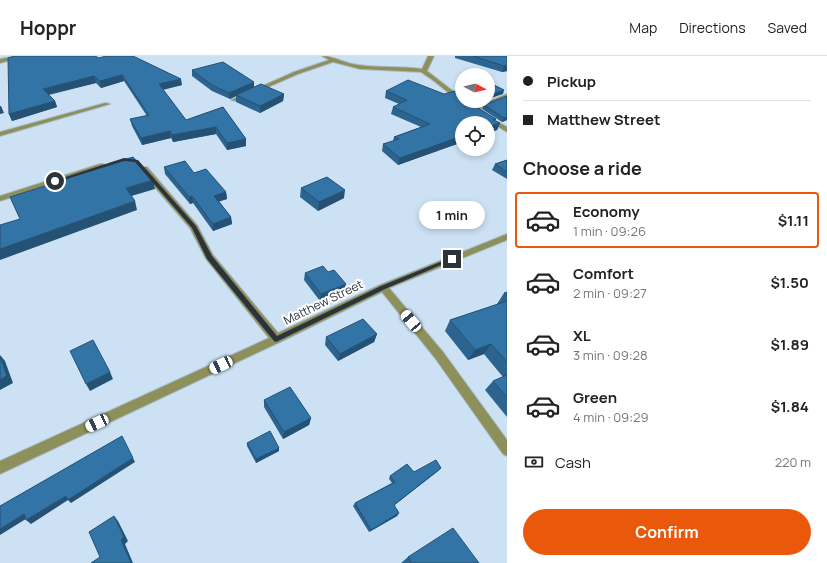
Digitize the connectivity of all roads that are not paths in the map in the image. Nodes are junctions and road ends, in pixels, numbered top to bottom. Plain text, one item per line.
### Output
1 (24, 56) edge
2 (325, 56) edge
3 (431, 56) edge
4 (0, 61) edge
5 (332, 61) junction
6 (424, 71) junction
7 (455, 95) edge
8 (507, 96) edge
9 (234, 100) edge
10 (107, 104) dead end
11 (473, 109) joint
12 (507, 130) edge
13 (0, 134) edge
14 (137, 161) edge
15 (109, 164) edge
16 (0, 199) edge
17 (507, 237) edge
18 (383, 287) junction
19 (276, 339) junction
20 (507, 450) edge
21 (0, 468) edge

1 - 4 street
2 - 5 street
3 - 6 street
5 - 6 street
5 - 9 street
6 - 7 street
8 - 11 street
10 - 13 street
11 - 12 street
14 - 19 street
15 - 16 street
17 - 18 street, Matthew Street
18 - 19 street, Matthew Street
18 - 20 street
19 - 21 street, Matthew Street

